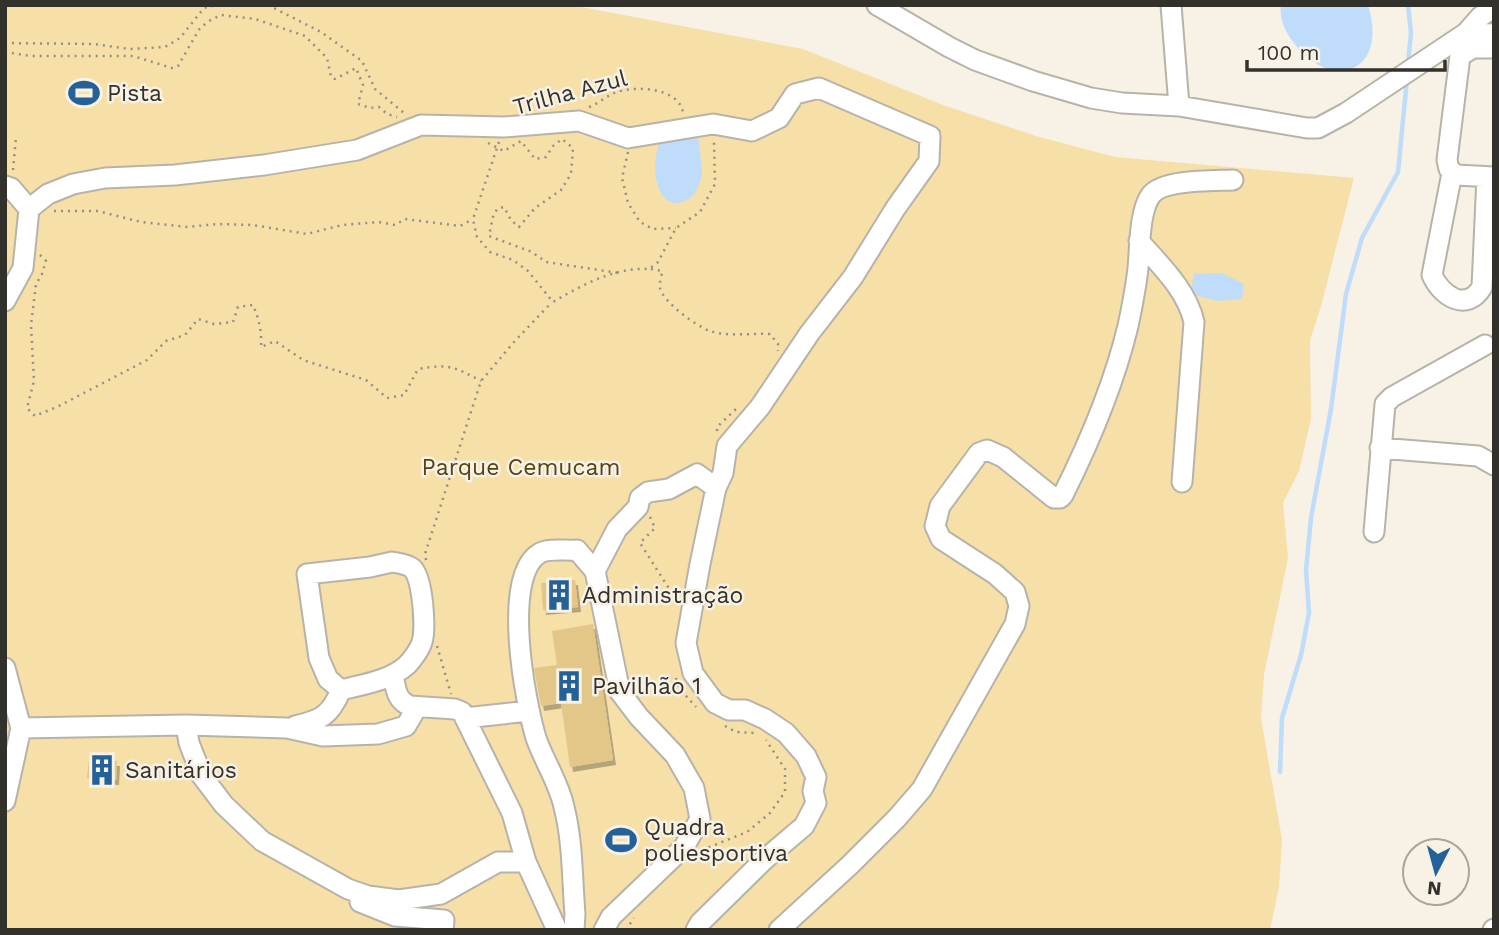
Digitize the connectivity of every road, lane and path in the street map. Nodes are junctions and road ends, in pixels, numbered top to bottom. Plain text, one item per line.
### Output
1 (217, 5) edge
2 (268, 5) edge
3 (877, 5) edge
4 (1171, 5) edge
5 (1494, 7) edge
6 (1466, 33) junction
7 (1494, 34) edge
8 (5, 43) edge
9 (1494, 48) edge
10 (1180, 106) junction
11 (582, 109) dead end
12 (407, 115) dead end
13 (704, 126) junction
14 (504, 127) junction
15 (16, 137) dead end
16 (628, 138) junction
17 (1452, 173) junction
18 (1490, 177) edge
19 (1233, 180) dead end
20 (8, 187) edge
21 (29, 209) junction
22 (473, 219) junction
23 (676, 228) junction
24 (1139, 241) junction
25 (26, 242) junction
26 (649, 269) junction
27 (5, 301) edge
28 (554, 301) junction
29 (1485, 345) dead end
30 (778, 359) dead end
31 (481, 381) junction
32 (742, 404) dead end
33 (717, 437) dead end
34 (1380, 448) junction
35 (1489, 456) edge
36 (1182, 482) dead end
37 (716, 488) junction
38 (638, 507) junction
39 (1374, 532) dead end
40 (427, 568) dead end
41 (595, 571) junction
42 (678, 610) dead end
43 (437, 647) dead end
44 (5, 668) edge
45 (675, 673) dead end
46 (393, 675) junction
47 (341, 690) junction
48 (417, 707) junction
49 (697, 707) dead end
50 (529, 711) junction
51 (460, 714) junction
52 (186, 725) junction
53 (725, 726) dead end
54 (22, 728) junction
55 (287, 728) junction
56 (202, 776) junction
57 (5, 801) edge
58 (694, 854) dead end
59 (526, 862) junction
60 (640, 911) dead end
61 (443, 930) edge
62 (557, 930) edge
63 (574, 930) edge
64 (604, 930) edge
65 (626, 930) edge
66 (696, 930) edge
67 (779, 930) edge

1 - 8 path
2 - 12 path
3 - 10 street
4 - 10 street
5 - 6 street
6 - 7 street
6 - 10 street
9 - 17 street
11 - 13 path, Trilha Azul
13 - 16 street
13 - 23 path
13 - 37 street
14 - 16 street
14 - 21 street
14 - 22 path
15 - 20 path
16 - 23 path
17 - 18 street
17 - 18 street
19 - 24 street
20 - 21 street
21 - 22 path
21 - 25 street
22 - 28 path
23 - 26 path
24 - 36 street
24 - 67 street
25 - 27 street
25 - 31 path
26 - 28 path
26 - 30 path
28 - 31 path
29 - 34 street
31 - 40 path
32 - 33 path
34 - 35 street
34 - 39 street
37 - 38 street
37 - 66 street
38 - 41 street
38 - 42 path
41 - 50 street
41 - 64 street
43 - 51 path
44 - 54 street
45 - 49 path
46 - 47 street
46 - 47 street
46 - 48 street
47 - 55 street
48 - 51 street
48 - 55 street
50 - 51 street
50 - 63 street
51 - 59 street
52 - 54 street
52 - 55 street
52 - 56 street
53 - 58 path
54 - 57 street
56 - 59 street
56 - 61 street
59 - 62 street
60 - 65 path

